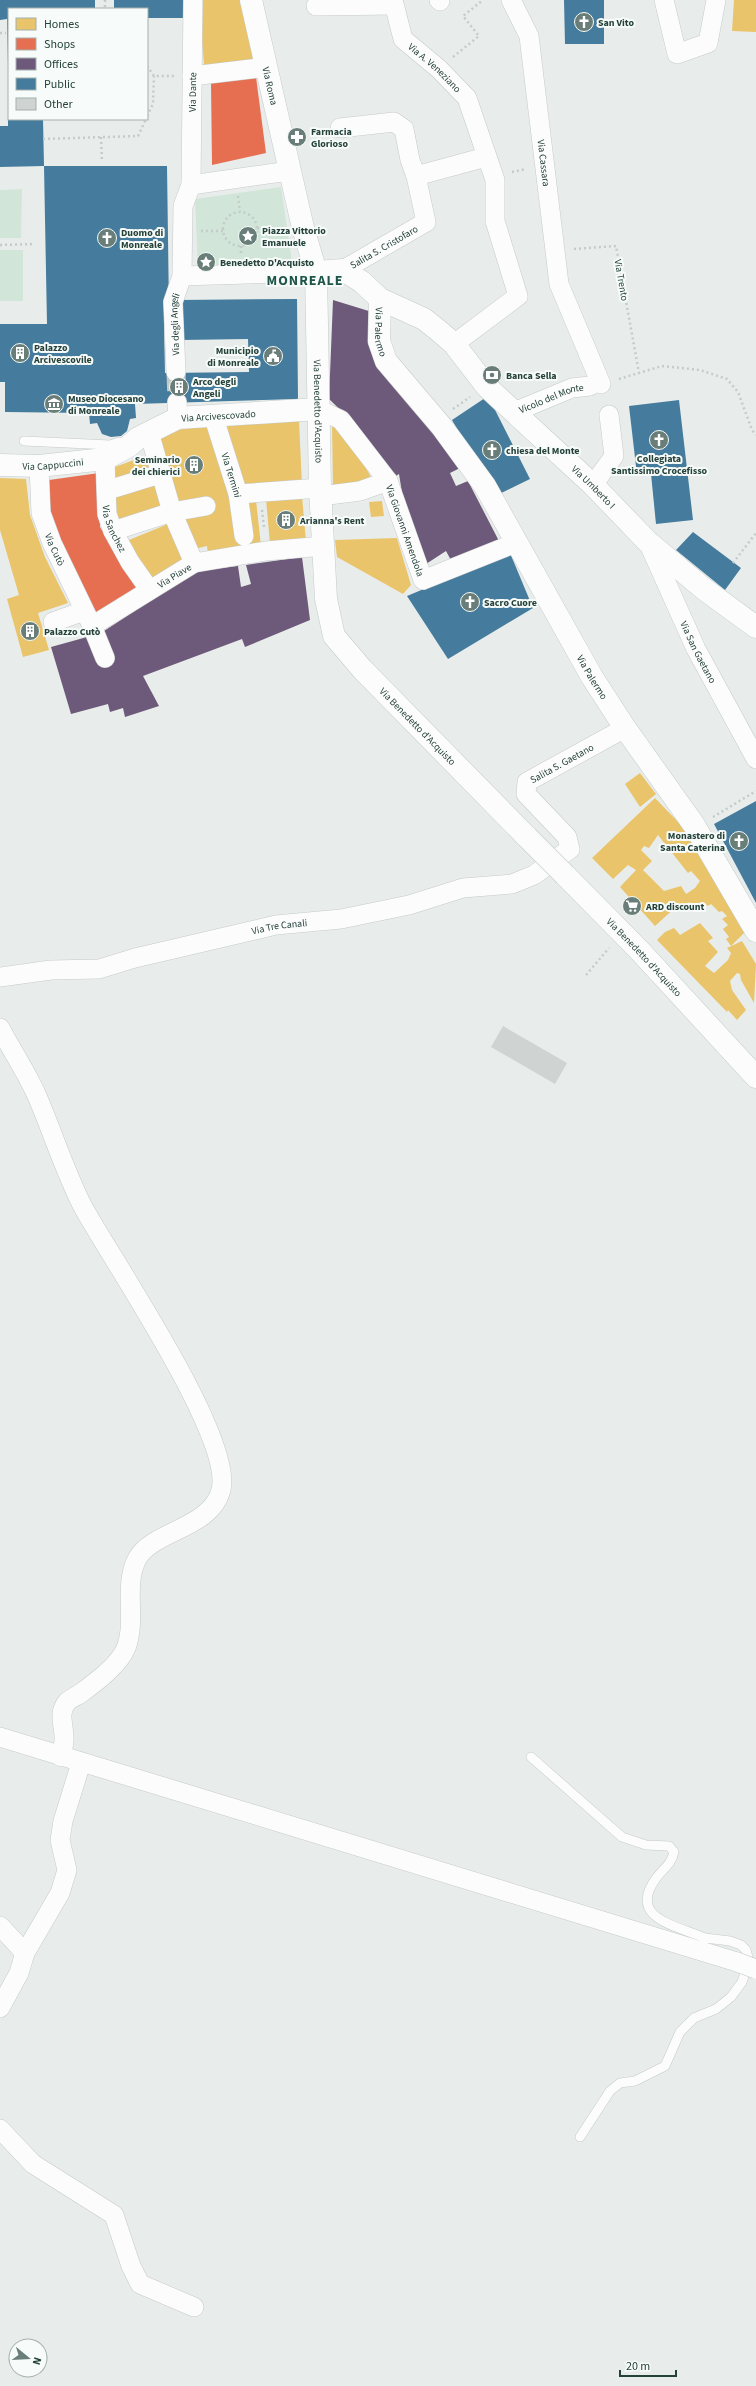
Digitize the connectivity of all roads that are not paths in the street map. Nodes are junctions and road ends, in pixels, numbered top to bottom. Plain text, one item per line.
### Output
1 (193, 0) edge
2 (251, 0) edge
3 (511, 0) edge
4 (664, 0) edge
5 (716, 0) edge
6 (358, 2) edge
7 (393, 3) edge
8 (316, 6) dead end
9 (267, 67) junction
10 (192, 76) junction
11 (340, 128) dead end
12 (486, 157) junction
13 (289, 171) junction
14 (416, 176) junction
15 (191, 185) junction
16 (302, 228) joint
17 (343, 270) junction
18 (316, 272) junction
19 (182, 276) junction
20 (380, 299) junction
21 (454, 344) junction
22 (176, 372) tunnel mouth
23 (596, 385) joint
24 (318, 409) junction
25 (514, 412) junction
26 (213, 415) junction
27 (609, 415) dead end
28 (144, 435) junction
29 (24, 441) dead end
30 (105, 459) junction
31 (0, 464) edge
32 (39, 466) junction
33 (160, 474) junction
34 (388, 481) junction
35 (593, 485) junction
36 (108, 490) junction
37 (320, 492) junction
38 (238, 494) junction
39 (206, 506) dead end
40 (172, 512) junction
41 (113, 532) junction
42 (518, 542) junction
43 (648, 542) junction
44 (245, 546) junction
45 (324, 546) junction
46 (194, 562) junction
47 (149, 589) junction
48 (88, 618) junction
49 (53, 622) dead end
50 (756, 627) edge
51 (105, 658) dead end
52 (625, 728) junction
53 (756, 759) edge
54 (559, 868) junction
55 (756, 931) edge
56 (0, 977) edge
57 (0, 1028) edge
58 (756, 1077) edge
59 (0, 1737) edge
60 (61, 1757) junction
61 (531, 1757) dead end
62 (81, 1763) junction
63 (0, 1926) edge
64 (703, 1944) junction
65 (25, 1953) junction
66 (756, 1969) edge
67 (0, 2008) edge
68 (0, 2129) edge
69 (580, 2137) dead end
70 (194, 2307) dead end

1 - 10 street, Via Dante
2 - 9 street, Via Roma
3 - 23 street, Via Cassara
4 - 5 street
6 - 7 street
6 - 8 street
7 - 12 street, Via A. Veneziano
9 - 10 street
9 - 13 street, Via Roma
10 - 15 street, Via Dante
11 - 14 street, Salita S. Cristofaro
12 - 14 street
12 - 21 street, Via A. Veneziano
13 - 15 street
13 - 16 street, Via Roma
14 - 17 street, Salita S. Cristofaro
15 - 19 street
16 - 18 street, Via Benedetto d'Acquisto
17 - 18 street
17 - 20 street, Via Palermo
18 - 19 street
18 - 24 street, Via Benedetto d'Acquisto
19 - 22 street, Via degli Angeli
20 - 21 street, Via Umberto I
20 - 42 street, Via Palermo
21 - 25 street, Via Umberto I
23 - 25 street, Vicolo del Monte
24 - 26 street, Via Arcivescovado
24 - 34 street, Via Giovanni Amendola
24 - 37 street, Via Benedetto d'Acquisto
25 - 35 street, Via Umberto I
26 - 28 street, Via Arcivescovado
26 - 38 street, Via Termini
27 - 35 street
28 - 29 lane
28 - 30 street, Via Arcivescovado
28 - 33 street
30 - 32 street, Via Cappuccini
30 - 36 street, Via Sanchez
31 - 32 street, Via Cappuccini
32 - 48 street, Via Cutò
33 - 36 street
33 - 40 street
34 - 37 street
34 - 42 street, Via Giovanni Amendola
35 - 43 street, Via Umberto I
36 - 41 street, Via Sanchez
37 - 38 street
37 - 45 street, Via Benedetto d'Acquisto
38 - 44 street, Via Termini
39 - 40 street
40 - 41 street
40 - 46 street
41 - 47 street, Via Sanchez
42 - 52 street, Via Palermo
43 - 50 street, Via Umberto I
43 - 53 street, Via San Gaetano
44 - 45 street, Via Piave
44 - 46 street, Via Piave
45 - 54 street, Via Benedetto d'Acquisto, bridge
46 - 47 street, Via Piave
47 - 48 street, Via Piave
48 - 49 street, Via Piave
48 - 51 street
52 - 54 street, Salita S. Gaetano
52 - 55 street, Via Palermo
54 - 56 street, Via Tre Canali
54 - 58 street, Via Benedetto d'Acquisto
57 - 60 street
59 - 60 street
60 - 62 street
61 - 64 lane
62 - 64 street
62 - 65 street
63 - 65 street
64 - 66 street, bridge
64 - 69 lane
65 - 67 street
68 - 70 street

